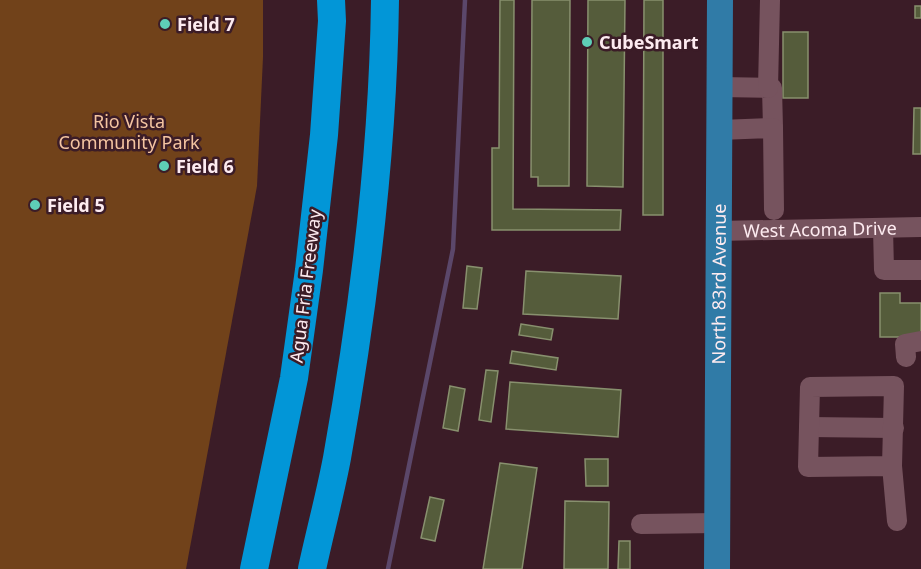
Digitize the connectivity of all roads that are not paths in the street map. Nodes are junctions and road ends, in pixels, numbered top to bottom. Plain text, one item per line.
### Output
1 (331, 0) edge
2 (385, 0) edge
3 (720, 0) edge
4 (770, 0) edge
5 (720, 87) junction
6 (768, 88) junction
7 (773, 128) junction
8 (720, 130) junction
9 (774, 210) dead end
10 (921, 227) edge
11 (883, 228) junction
12 (718, 231) junction
13 (921, 270) edge
14 (921, 341) edge
15 (906, 357) dead end
16 (809, 427) junction
17 (894, 428) junction
18 (892, 466) junction
19 (897, 521) dead end
20 (717, 523) junction
21 (641, 524) dead end
22 (254, 569) edge
23 (312, 569) edge
24 (717, 569) edge

1 - 22 highway, Agua Fria Freeway
2 - 23 highway
3 - 5 main road, North 83rd Avenue
4 - 6 street
5 - 6 street
5 - 8 main road, North 83rd Avenue
6 - 7 street
7 - 8 street
7 - 9 street
8 - 12 main road, North 83rd Avenue
10 - 11 street, West Acoma Drive
11 - 12 street, West Acoma Drive
11 - 13 street
12 - 20 main road, North 83rd Avenue
14 - 15 street
16 - 17 street
16 - 17 street
16 - 18 street
17 - 18 street
18 - 19 street
20 - 21 street
20 - 24 main road, North 83rd Avenue

